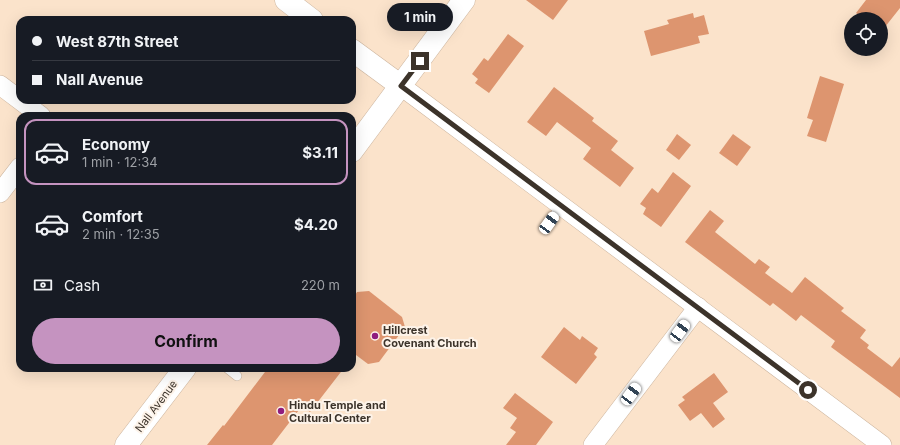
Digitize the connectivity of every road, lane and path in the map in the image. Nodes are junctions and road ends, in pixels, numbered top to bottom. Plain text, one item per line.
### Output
1 (286, 0) edge
2 (464, 0) edge
3 (307, 16) edge
4 (356, 53) edge
5 (0, 85) edge
6 (401, 86) junction
7 (16, 97) edge
8 (25, 104) edge
9 (36, 112) edge
10 (356, 146) edge
11 (16, 172) edge
12 (0, 193) edge
13 (561, 206) junction
14 (549, 223) dead end
15 (698, 307) junction
16 (182, 372) edge
17 (232, 372) edge
18 (237, 376) dead end
19 (126, 445) edge
20 (593, 445) edge
21 (882, 445) edge

1 - 3 main road
2 - 6 main road
4 - 6 main road
5 - 7 street
6 - 10 main road
6 - 13 street
8 - 9 street
11 - 12 street
13 - 14 lane
13 - 15 street
15 - 20 street
15 - 21 street
16 - 19 main road, Nall Avenue
17 - 18 lane

